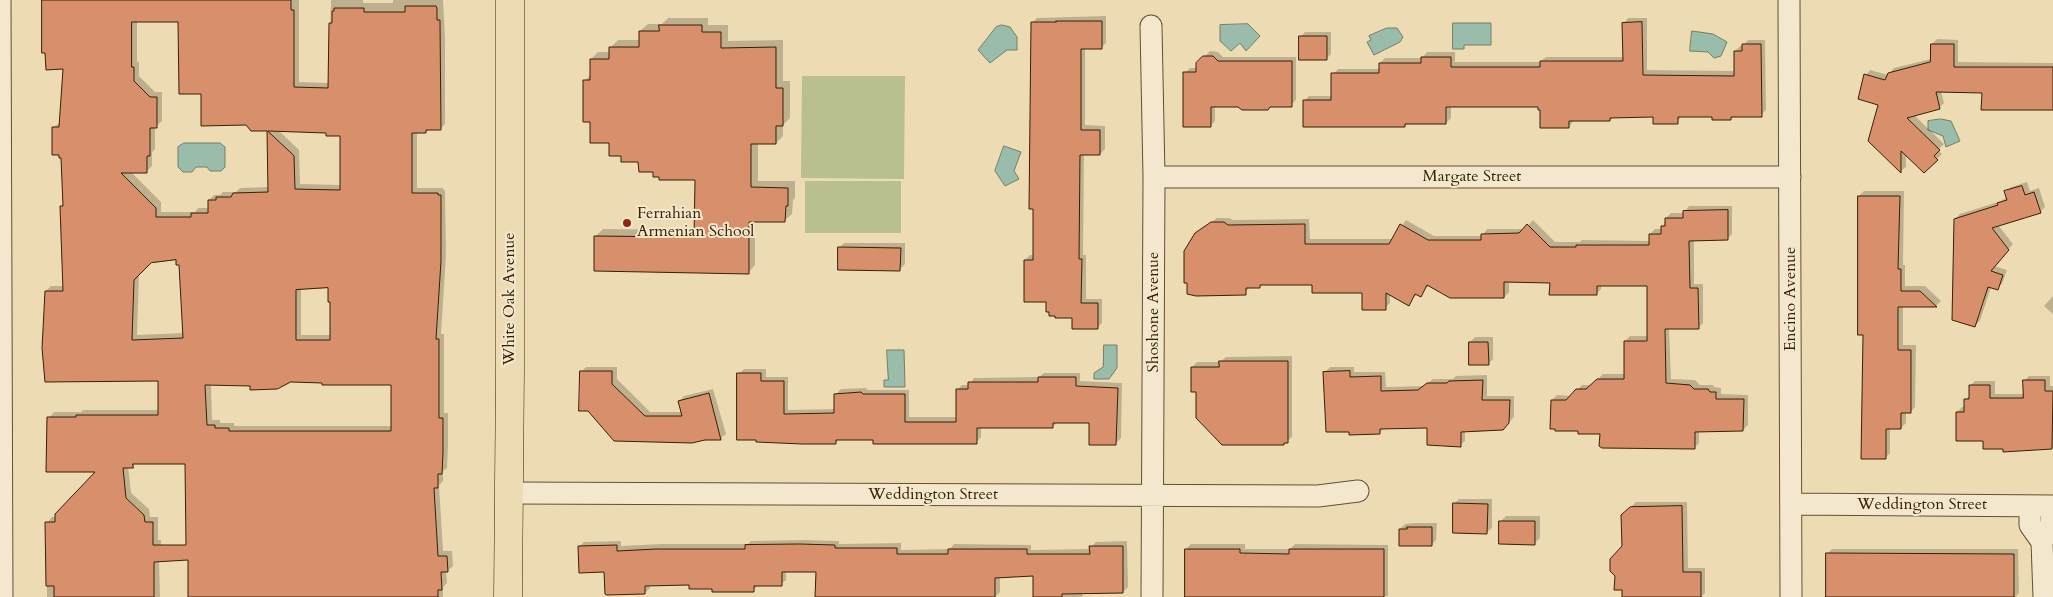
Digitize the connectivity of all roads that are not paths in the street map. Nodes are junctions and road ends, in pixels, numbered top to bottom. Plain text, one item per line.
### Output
1 (0, 0) edge
2 (510, 0) edge
3 (1789, 0) edge
4 (1151, 26) dead end
5 (1154, 177) junction
6 (1790, 177) junction
7 (1358, 491) dead end
8 (508, 493) junction
9 (1154, 496) junction
10 (1792, 504) junction
11 (2030, 506) junction
12 (2052, 506) edge
13 (2042, 542) junction
14 (2, 597) edge
15 (508, 597) edge
16 (1152, 597) edge
17 (1791, 597) edge
18 (2044, 597) edge

1 - 14 street
2 - 8 main road, White Oak Avenue
3 - 6 street, Encino Avenue
4 - 5 street, Shoshone Avenue
5 - 6 street, Margate Street
5 - 9 street, Shoshone Avenue
6 - 10 street, Encino Avenue
7 - 9 street, Weddington Street
8 - 9 street, Weddington Street
8 - 15 main road, White Oak Avenue
9 - 16 street, Shoshone Avenue
10 - 11 street, Weddington Street
10 - 17 street, Encino Avenue
11 - 12 street, Weddington Street
11 - 13 street
12 - 13 street
13 - 18 street

